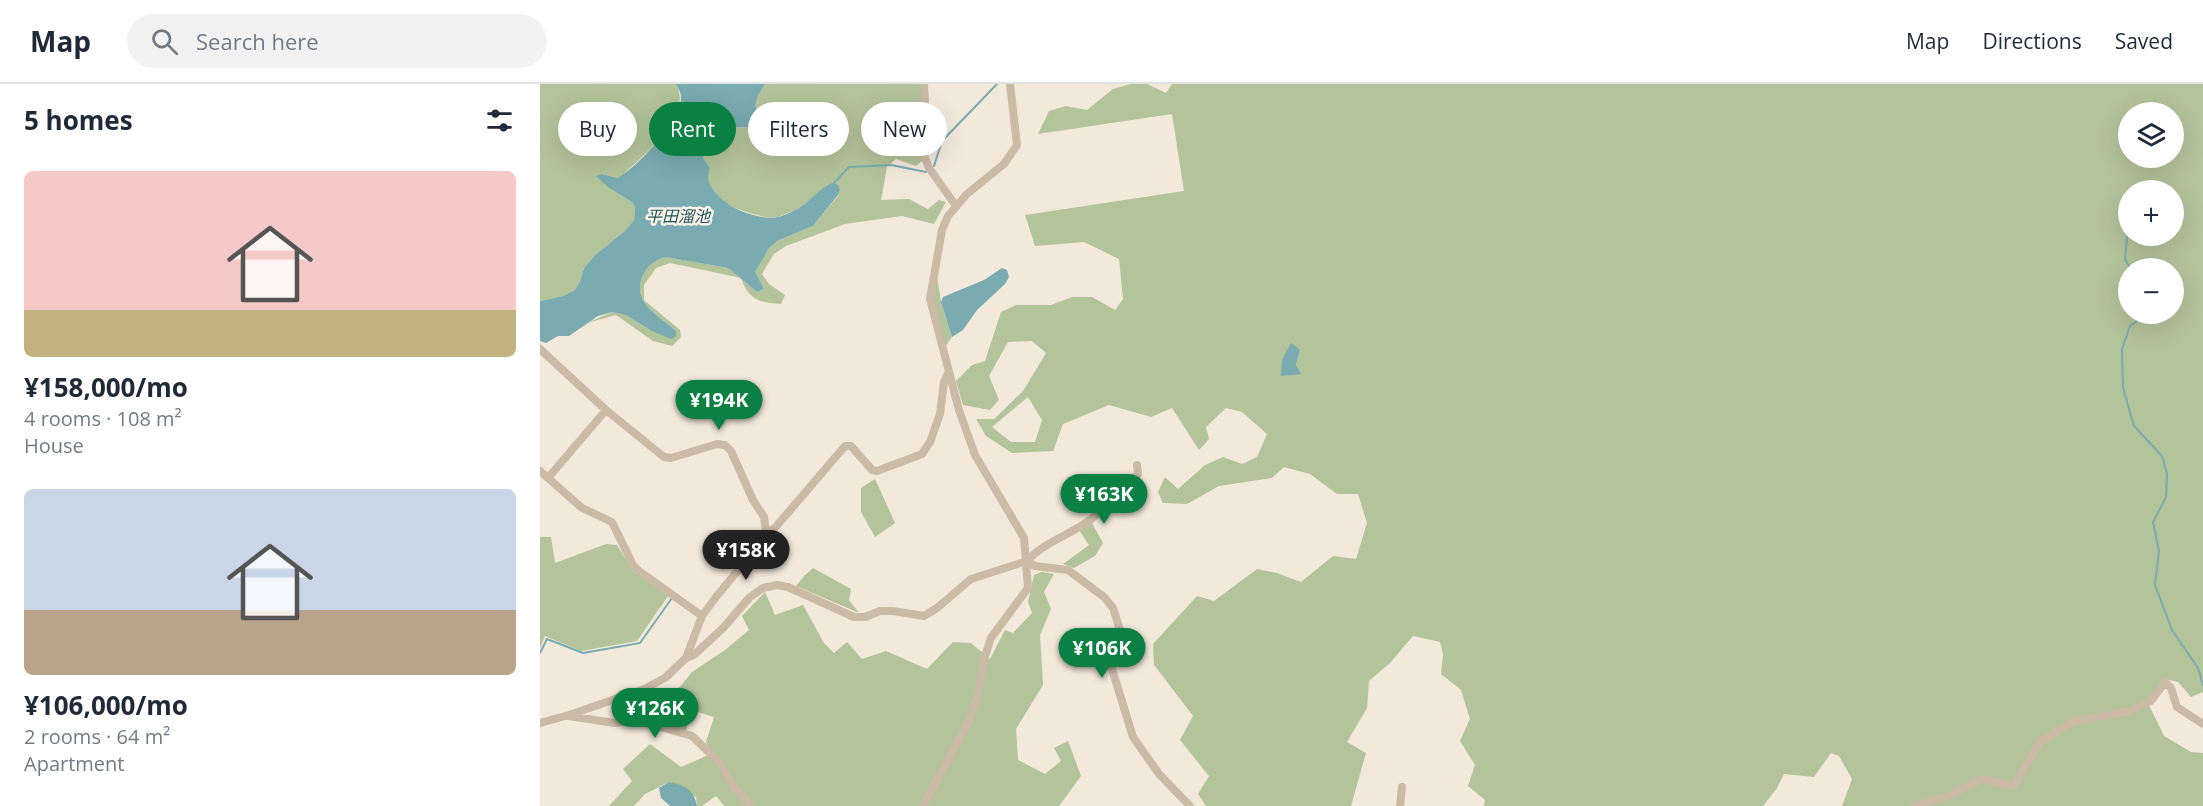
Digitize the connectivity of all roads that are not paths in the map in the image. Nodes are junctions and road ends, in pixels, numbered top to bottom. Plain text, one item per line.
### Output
1 (924, 84) edge
2 (1010, 84) edge
3 (956, 206) junction
4 (540, 349) edge
5 (948, 373) junction
6 (606, 410) junction
7 (1137, 465) dead end
8 (540, 471) edge
9 (548, 478) junction
10 (766, 532) junction
11 (1027, 561) junction
12 (702, 616) junction
13 (686, 658) junction
14 (569, 716) junction
15 (540, 723) edge
16 (2203, 724) edge
17 (1402, 787) dead end
18 (751, 806) edge
19 (922, 806) edge
20 (1190, 806) edge
21 (1401, 806) edge
22 (1914, 806) edge

1 - 3 street
2 - 3 street
3 - 5 street
4 - 6 street
5 - 10 street
5 - 11 street
6 - 9 street
6 - 10 street
7 - 11 street
8 - 9 street
9 - 12 street
10 - 12 street
11 - 13 street
11 - 19 street
11 - 20 street
12 - 13 street
13 - 14 street
14 - 15 street
14 - 18 street
16 - 22 street
17 - 21 street

